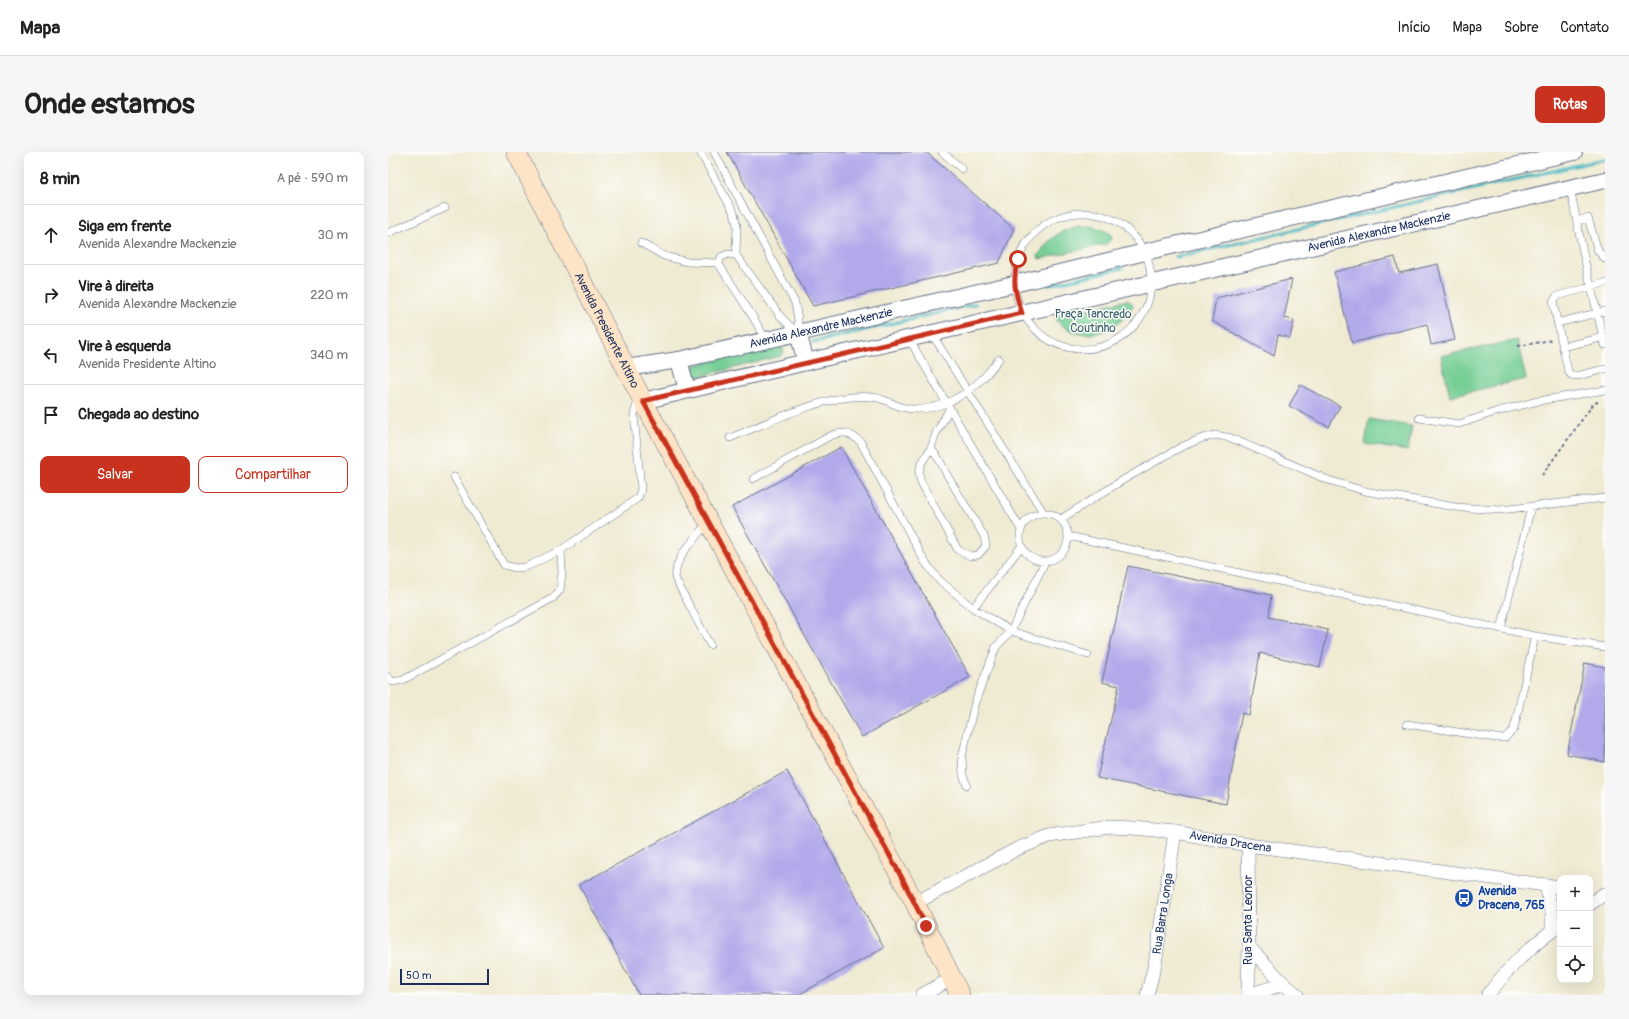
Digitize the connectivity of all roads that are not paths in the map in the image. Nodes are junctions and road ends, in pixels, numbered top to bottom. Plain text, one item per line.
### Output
1 (516, 152) edge
2 (700, 152) edge
3 (714, 152) edge
4 (942, 152) edge
5 (1574, 152) edge
6 (962, 169) dead end
7 (1605, 180) edge
8 (1570, 188) junction
9 (445, 208) dead end
10 (1577, 221) junction
11 (388, 233) edge
12 (641, 243) dead end
13 (1145, 252) junction
14 (736, 255) junction
15 (1605, 259) edge
16 (719, 263) junction
17 (1152, 283) junction
18 (1605, 283) edge
19 (1014, 284) junction
20 (1591, 287) junction
21 (1605, 311) edge
22 (1597, 312) junction
23 (1022, 313) junction
24 (1557, 323) junction
25 (798, 333) junction
26 (932, 334) junction
27 (1604, 337) edge
28 (909, 339) junction
29 (766, 340) junction
30 (1605, 345) edge
31 (1562, 347) junction
32 (999, 359) dead end
33 (679, 360) junction
34 (806, 362) junction
35 (626, 368) junction
36 (1605, 369) edge
37 (687, 390) junction
38 (1605, 390) edge
39 (967, 392) junction
40 (643, 401) junction
41 (948, 406) junction
42 (1419, 418) dead end
43 (730, 438) dead end
44 (931, 448) junction
45 (454, 477) dead end
46 (753, 479) dead end
47 (1605, 498) edge
48 (1531, 507) junction
49 (1043, 512) junction
50 (1061, 519) junction
51 (708, 521) junction
52 (1020, 528) junction
53 (1068, 536) junction
54 (1021, 547) junction
55 (561, 550) junction
56 (1044, 562) junction
57 (972, 608) junction
58 (1501, 629) junction
59 (1011, 631) junction
60 (1536, 636) junction
61 (710, 644) dead end
62 (1605, 647) edge
63 (1088, 655) dead end
64 (388, 678) edge
65 (1406, 724) dead end
66 (967, 785) dead end
67 (1175, 832) junction
68 (1248, 845) junction
69 (1546, 886) junction
70 (1557, 887) edge
71 (1593, 892) edge
72 (1605, 894) edge
73 (1593, 902) edge
74 (915, 903) junction
75 (1556, 928) edge
76 (1249, 947) junction
77 (1284, 984) junction
78 (955, 987) edge
79 (922, 995) edge
80 (1147, 995) edge
81 (1248, 995) edge
82 (1297, 995) edge
83 (1488, 995) edge

1 - 35 main road, Avenida Presidente Altino
2 - 14 lane
3 - 25 lane
4 - 6 lane
5 - 13 street, Avenida Alexandre Mackenzie
7 - 8 street, Avenida Alexandre Mackenzie
8 - 10 lane
8 - 17 street, Avenida Alexandre Mackenzie
9 - 11 lane
10 - 15 lane
10 - 20 lane
12 - 16 lane
13 - 17 lane
13 - 19 street, Avenida Alexandre Mackenzie
13 - 19 lane
14 - 16 lane
14 - 25 lane
16 - 29 lane
17 - 23 street, Avenida Alexandre Mackenzie
17 - 23 lane
18 - 20 lane
19 - 23 lane
19 - 25 street, Avenida Alexandre Mackenzie
20 - 22 lane
20 - 24 lane
21 - 22 lane
22 - 24 lane
22 - 27 lane
23 - 26 street, Avenida Alexandre Mackenzie
24 - 31 lane
25 - 29 street, Avenida Alexandre Mackenzie
25 - 34 street
26 - 28 street, Avenida Alexandre Mackenzie
26 - 39 lane
27 - 30 lane
27 - 31 lane
28 - 34 street, Avenida Alexandre Mackenzie
28 - 41 lane
29 - 33 street, Avenida Alexandre Mackenzie
31 - 36 lane
32 - 39 lane
33 - 35 street, Avenida Alexandre Mackenzie
33 - 37 street
34 - 37 street, Avenida Alexandre Mackenzie
35 - 40 main road, Avenida Presidente Altino
37 - 40 street, Avenida Alexandre Mackenzie
38 - 42 lane
39 - 41 lane
39 - 49 lane
40 - 51 main road, Avenida Presidente Altino
40 - 55 lane
41 - 43 lane
41 - 44 lane
41 - 52 lane
44 - 44 lane
45 - 55 lane
46 - 57 lane
47 - 48 lane
48 - 50 lane
48 - 58 lane
49 - 50 lane
49 - 52 lane
50 - 53 lane
51 - 61 lane
51 - 74 main road, Avenida Presidente Altino
52 - 54 lane
53 - 56 lane
53 - 58 lane
54 - 56 lane
54 - 57 lane
55 - 64 lane
56 - 59 lane
57 - 59 lane
58 - 60 lane
59 - 63 lane
59 - 66 lane
60 - 62 lane
60 - 65 lane
67 - 68 street, Avenida Dracena
67 - 74 street, Avenida Dracena
67 - 80 street, Rua Barra Longa
68 - 69 street, Avenida Dracena
68 - 76 street, Rua Santa Leonor
69 - 70 street, Avenida Dracena
69 - 75 street
71 - 72 street
72 - 73 street
74 - 78 main road, Avenida Presidente Altino
75 - 83 street
76 - 77 street
76 - 81 street, Rua Santa Leonor
77 - 81 street
77 - 82 street
78 - 79 street

